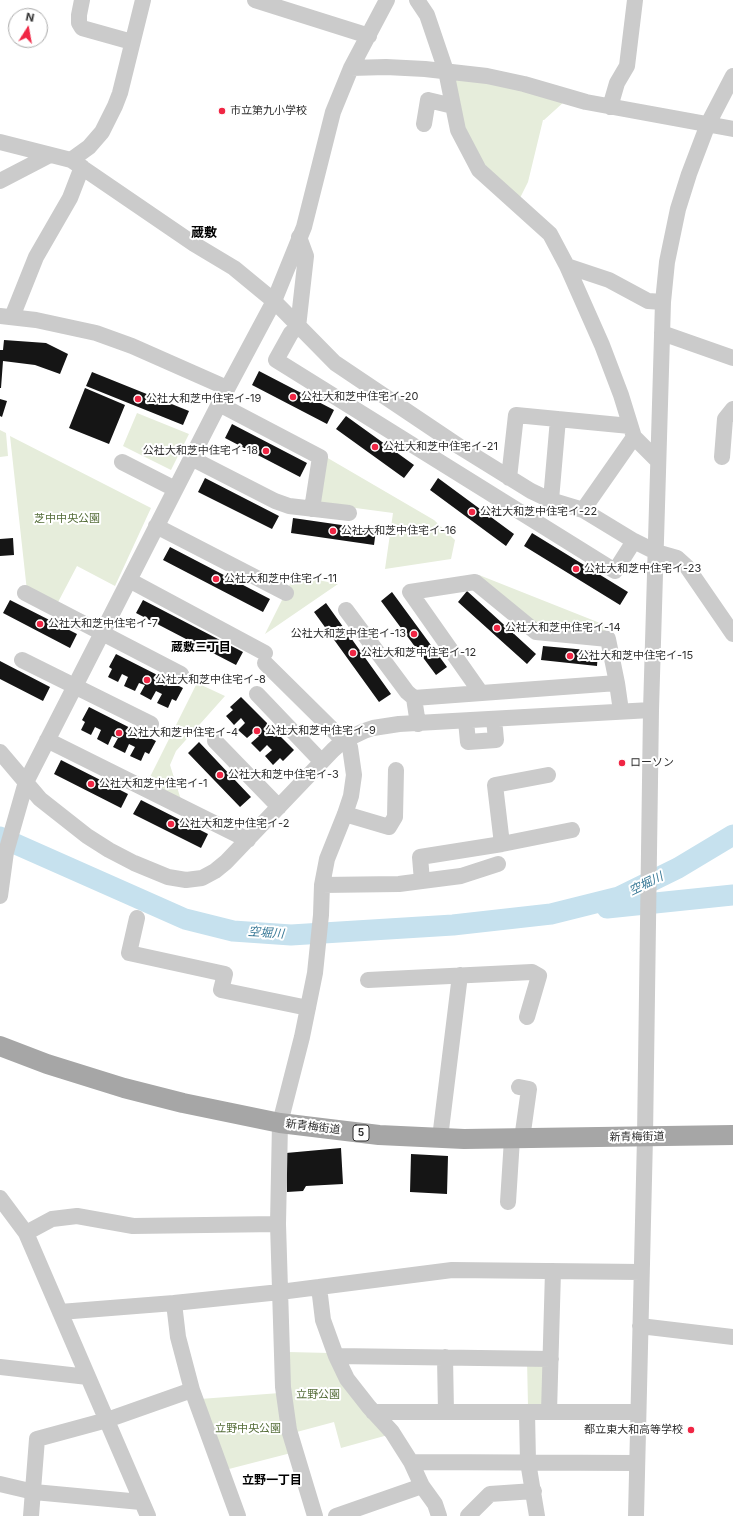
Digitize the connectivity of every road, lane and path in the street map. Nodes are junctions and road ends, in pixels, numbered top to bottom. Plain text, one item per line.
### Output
1 (82, 0) edge
2 (143, 0) edge
3 (255, 0) edge
4 (387, 0) edge
5 (417, 0) edge
6 (635, 0) edge
7 (368, 36) junction
8 (132, 42) junction
9 (352, 68) junction
10 (446, 71) junction
11 (733, 76) edge
12 (453, 106) junction
13 (610, 107) junction
14 (424, 124) dead end
15 (708, 124) junction
16 (733, 129) edge
17 (0, 142) edge
18 (50, 155) junction
19 (76, 164) junction
20 (0, 181) edge
21 (299, 237) junction
22 (567, 266) junction
23 (274, 301) junction
24 (663, 302) junction
25 (6, 316) edge
26 (298, 327) junction
27 (662, 333) junction
28 (733, 358) edge
29 (227, 388) junction
30 (219, 404) junction
31 (733, 409) edge
32 (558, 419) junction
33 (632, 432) junction
34 (722, 457) dead end
35 (191, 458) junction
36 (658, 461) junction
37 (122, 462) dead end
38 (509, 478) junction
39 (175, 489) junction
40 (551, 500) junction
41 (312, 509) junction
42 (583, 510) junction
43 (349, 513) dead end
44 (156, 526) junction
45 (634, 541) junction
46 (656, 552) junction
47 (129, 580) junction
48 (25, 593) dead end
49 (286, 593) dead end
50 (346, 610) dead end
51 (102, 633) junction
52 (733, 634) edge
53 (22, 660) dead end
54 (181, 674) dead end
55 (616, 683) junction
56 (74, 686) junction
57 (481, 693) junction
58 (257, 694) dead end
59 (414, 698) junction
60 (651, 710) junction
61 (621, 711) junction
62 (494, 719) junction
63 (466, 721) junction
64 (151, 724) dead end
65 (418, 724) junction
66 (47, 740) junction
67 (215, 741) dead end
68 (343, 741) junction
69 (0, 752) edge
70 (321, 761) junction
71 (396, 770) dead end
72 (548, 775) dead end
73 (26, 782) junction
74 (279, 807) junction
75 (346, 814) junction
76 (572, 830) dead end
77 (248, 840) junction
78 (502, 844) junction
79 (498, 864) dead end
80 (422, 881) junction
81 (322, 885) junction
82 (0, 896) edge
83 (137, 918) dead end
84 (460, 975) junction
85 (368, 980) dead end
86 (308, 1008) junction
87 (527, 1017) dead end
88 (0, 1046) edge
89 (519, 1087) dead end
90 (280, 1123) junction
91 (733, 1135) edge
92 (645, 1137) junction
93 (440, 1138) junction
94 (517, 1139) junction
95 (0, 1198) edge
96 (508, 1202) dead end
97 (278, 1224) junction
98 (26, 1233) junction
99 (553, 1271) junction
100 (641, 1272) junction
101 (319, 1287) junction
102 (280, 1292) junction
103 (174, 1303) junction
104 (60, 1312) junction
105 (640, 1326) junction
106 (733, 1336) edge
107 (336, 1356) junction
108 (445, 1357) junction
109 (551, 1359) junction
110 (0, 1367) edge
111 (88, 1377) junction
112 (192, 1390) junction
113 (373, 1412) junction
114 (446, 1412) junction
115 (527, 1412) junction
116 (549, 1412) junction
117 (638, 1412) junction
118 (107, 1420) junction
119 (411, 1462) junction
120 (528, 1462) junction
121 (637, 1463) junction
122 (0, 1484) edge
123 (422, 1486) junction
124 (534, 1491) junction
125 (34, 1492) junction
126 (144, 1509) edge
127 (31, 1516) edge
128 (238, 1516) edge
129 (315, 1516) edge
130 (336, 1516) edge
131 (439, 1516) edge
132 (468, 1516) edge
133 (538, 1516) edge
134 (636, 1516) edge

1 - 8 street
2 - 8 street
3 - 7 street
4 - 7 street
5 - 10 street
6 - 13 street
7 - 9 street
8 - 19 street
9 - 10 street
9 - 21 street
10 - 12 street
10 - 13 street
11 - 15 street
12 - 14 street
12 - 22 street
13 - 15 street
15 - 16 street
15 - 24 street
17 - 18 street
18 - 19 street
18 - 20 street
19 - 23 street
19 - 25 street
21 - 23 street
21 - 26 street
22 - 24 street
22 - 33 street
23 - 26 street
23 - 29 street
24 - 27 street
25 - 29 street
26 - 38 street
26 - 45 street
27 - 28 street
27 - 36 street
29 - 30 street
30 - 35 street
30 - 41 street
31 - 34 street
32 - 33 street
32 - 38 street
32 - 40 street
33 - 36 street
33 - 42 street
35 - 39 street
35 - 41 street
36 - 46 street
37 - 39 street
38 - 40 street
39 - 44 street
40 - 42 street
41 - 43 street
42 - 45 street
44 - 47 street
44 - 49 street
45 - 46 street
46 - 52 street
46 - 60 street
47 - 51 street
47 - 68 street
48 - 51 street
50 - 59 street
51 - 54 street
51 - 56 street
53 - 56 street
55 - 57 street
55 - 57 street
55 - 61 street
56 - 64 street
56 - 66 street
57 - 59 street
58 - 70 street
59 - 65 street
60 - 61 street
60 - 92 street
61 - 62 street
62 - 63 street
62 - 63 street
63 - 65 street
65 - 68 street
66 - 73 street
66 - 77 street
67 - 74 street
68 - 70 street
68 - 75 street
69 - 73 street
70 - 74 street
71 - 75 street
72 - 78 street
73 - 77 street
73 - 82 street
74 - 77 street
75 - 81 street
76 - 78 street
78 - 80 street
79 - 80 street
80 - 81 street
81 - 86 street
83 - 86 street
84 - 85 street
84 - 87 street
84 - 93 street
86 - 90 street
88 - 90 main road, 新青梅街道 / 5
89 - 94 street
90 - 93 main road, 新青梅街道 / 5
90 - 97 street
91 - 92 main road, 新青梅街道 / 5
92 - 94 main road, 新青梅街道 / 5
92 - 100 street
93 - 94 main road, 新青梅街道 / 5
94 - 96 street
95 - 98 street
97 - 98 street
97 - 102 street
98 - 104 street
99 - 100 street
99 - 101 street
99 - 109 street
100 - 105 street
101 - 102 street
101 - 107 street
102 - 103 street
102 - 129 street
103 - 104 street
103 - 112 street
104 - 111 street
105 - 106 street
105 - 117 street
107 - 108 street
107 - 113 street
108 - 109 street
108 - 114 street
109 - 116 street
110 - 111 street
111 - 118 street
112 - 118 street
112 - 128 street
113 - 114 street
113 - 119 street
114 - 115 street
115 - 116 street
115 - 120 street
116 - 117 street
117 - 121 street
118 - 125 street
118 - 126 street
119 - 120 street
119 - 123 street
120 - 121 street
120 - 124 street
121 - 134 street
122 - 125 street
123 - 130 street
123 - 131 street
124 - 132 street
124 - 133 street
125 - 126 street
125 - 127 street

